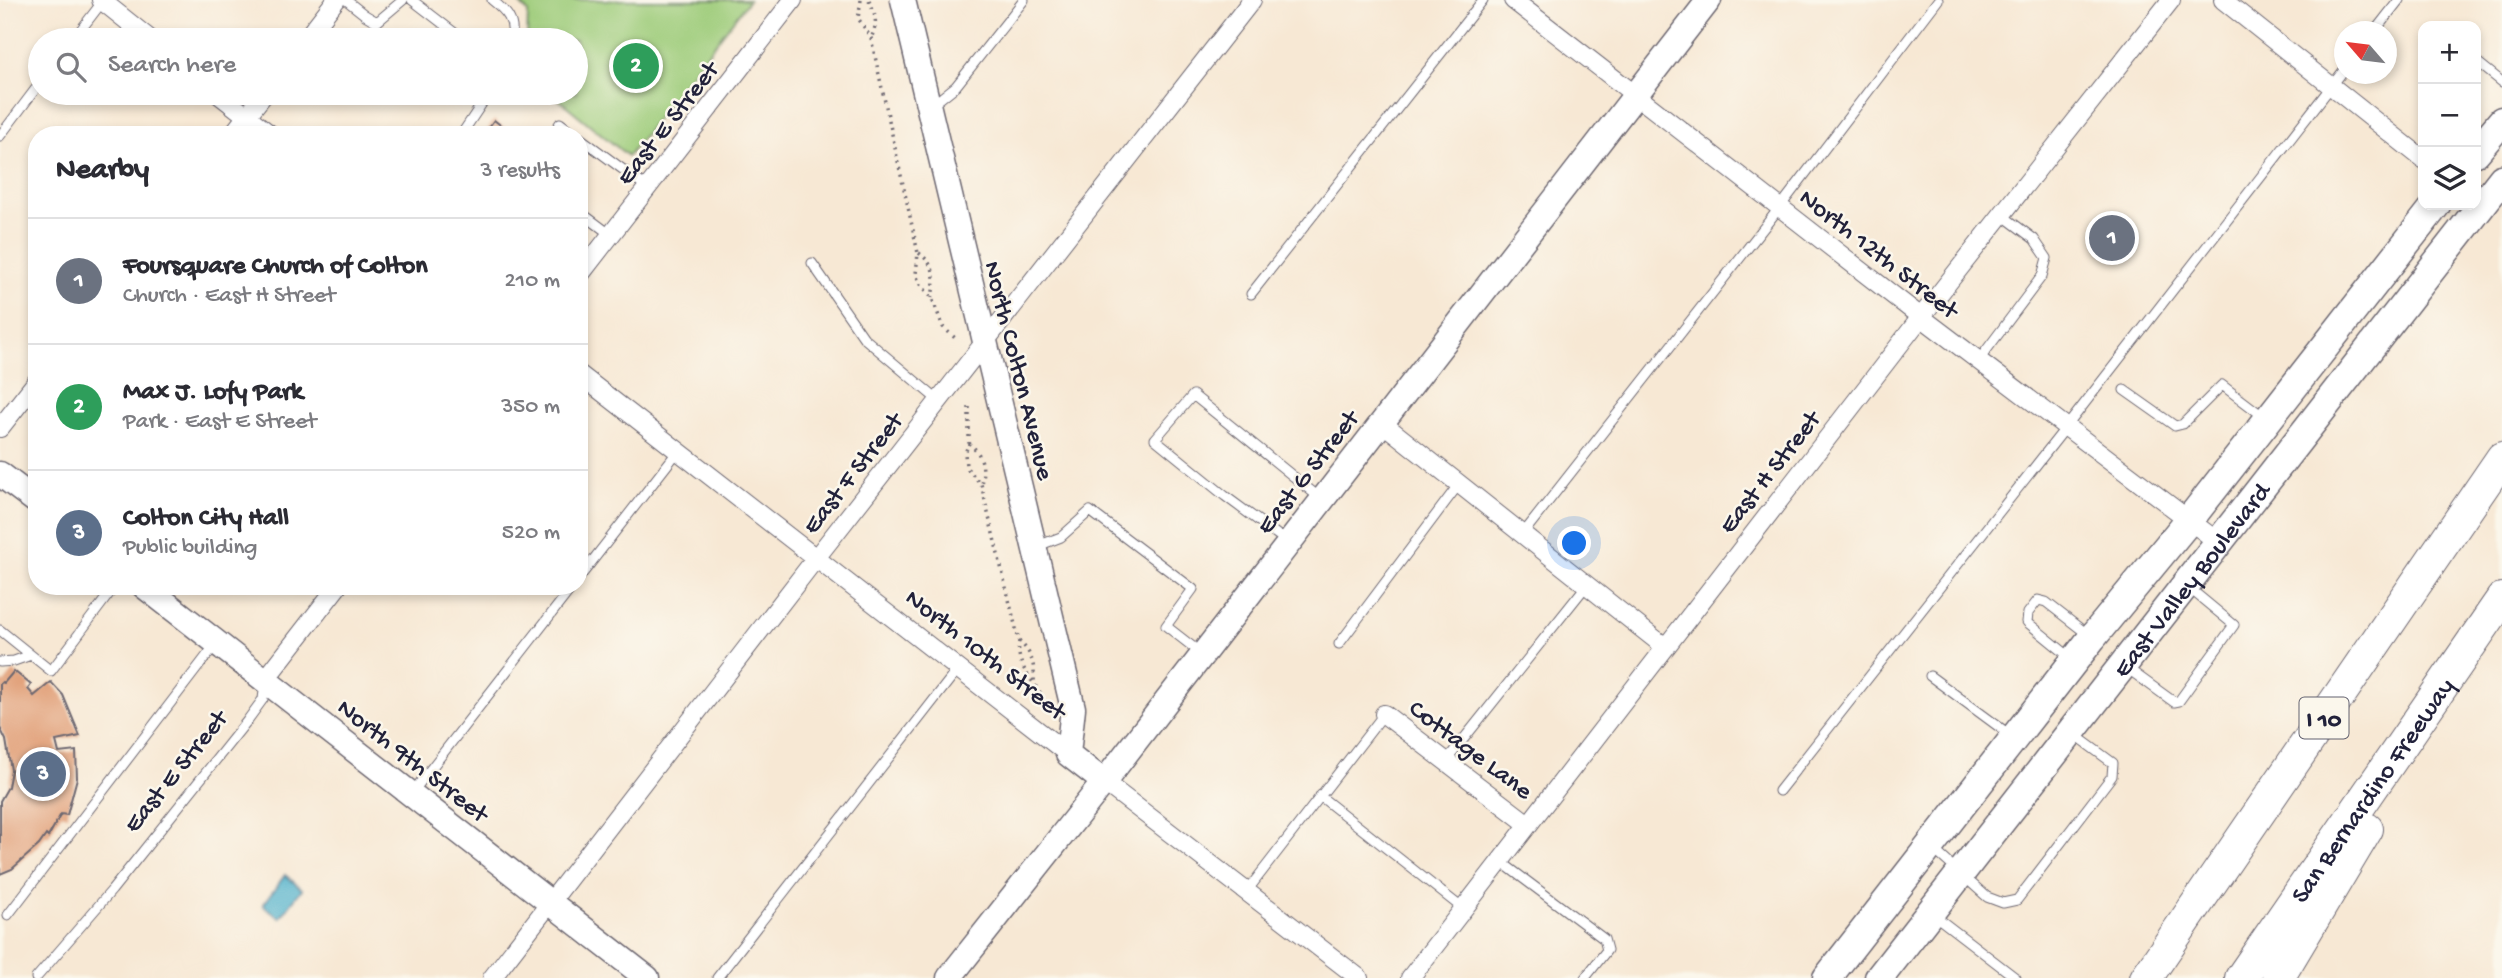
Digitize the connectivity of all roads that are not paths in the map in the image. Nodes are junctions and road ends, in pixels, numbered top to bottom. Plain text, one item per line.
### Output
1 (335, 0) edge
2 (346, 0) edge
3 (403, 0) edge
4 (412, 0) edge
5 (492, 0) edge
6 (793, 0) edge
7 (903, 0) edge
8 (1024, 0) edge
9 (1252, 0) edge
10 (1483, 0) edge
11 (1513, 0) edge
12 (1709, 0) edge
13 (1938, 0) edge
14 (2171, 0) edge
15 (2222, 0) edge
16 (2399, 0) edge
17 (103, 1) edge
18 (2383, 21) edge
19 (83, 28) edge
20 (136, 28) edge
21 (314, 28) edge
22 (448, 28) edge
23 (513, 28) edge
24 (2481, 65) edge
25 (2502, 82) edge
26 (2334, 83) edge
27 (2332, 86) junction
28 (1635, 95) junction
29 (28, 99) edge
30 (233, 105) edge
31 (256, 105) edge
32 (481, 105) edge
33 (929, 108) junction
34 (247, 116) junction
35 (2502, 121) edge
36 (239, 126) edge
37 (260, 126) edge
38 (467, 126) edge
39 (0, 136) edge
40 (588, 143) edge
41 (2480, 147) edge
42 (2418, 155) edge
43 (2502, 179) edge
44 (648, 188) junction
45 (2481, 200) edge
46 (1780, 207) junction
47 (2432, 210) edge
48 (2473, 210) edge
49 (2002, 215) junction
50 (588, 218) edge
51 (611, 235) junction
52 (812, 263) dead end
53 (588, 264) edge
54 (1251, 294) dead end
55 (1921, 317) junction
56 (985, 343) junction
57 (1979, 360) junction
58 (588, 381) edge
59 (2124, 390) dead end
60 (28, 392) edge
61 (940, 402) junction
62 (2268, 420) junction
63 (1381, 422) junction
64 (2067, 426) junction
65 (0, 428) edge
66 (678, 452) junction
67 (2502, 458) edge
68 (0, 474) edge
69 (1459, 484) junction
70 (28, 495) edge
71 (1321, 499) junction
72 (2190, 519) junction
73 (1522, 535) junction
74 (1288, 542) junction
75 (2218, 542) junction
76 (1033, 547) junction
77 (816, 558) junction
78 (588, 567) edge
79 (2185, 585) junction
80 (1586, 586) junction
81 (108, 595) edge
82 (155, 595) edge
83 (331, 595) edge
84 (566, 595) edge
85 (2502, 600) edge
86 (0, 630) edge
87 (2092, 638) junction
88 (216, 644) junction
89 (1339, 644) dead end
90 (1665, 648) junction
91 (1202, 654) junction
92 (31, 655) junction
93 (2074, 661) junction
94 (0, 662) edge
95 (2123, 665) junction
96 (958, 669) junction
97 (1930, 676) dead end
98 (265, 680) junction
99 (1384, 713) joint
100 (2071, 732) junction
101 (2014, 738) junction
102 (1068, 754) junction
103 (1446, 761) junction
104 (1104, 782) junction
105 (1779, 791) dead end
106 (411, 795) junction
107 (1320, 796) junction
108 (1528, 824) junction
109 (1930, 846) junction
110 (1500, 861) junction
111 (1960, 873) junction
112 (1247, 891) junction
113 (551, 903) junction
114 (1462, 908) junction
115 (1930, 912) junction
116 (8, 915) dead end
117 (36, 978) edge
118 (492, 978) edge
119 (647, 978) edge
120 (717, 978) edge
121 (949, 978) edge
122 (1360, 978) edge
123 (1410, 978) edge
124 (1585, 978) edge
125 (1827, 978) edge
126 (1879, 978) edge
127 (2016, 978) edge
128 (2146, 978) edge
129 (2241, 978) edge
130 (2278, 978) edge

1 - 21 street
2 - 3 lane
4 - 22 lane
5 - 23 lane
6 - 44 street, East E Street
7 - 33 street, North Colton Avenue
8 - 33 lane
9 - 56 street, East F Street
10 - 54 lane
11 - 28 street, North 12th Street
12 - 28 street, East G Street
13 - 46 lane
14 - 49 street, East H Street
15 - 27 street
16 - 18 lane
17 - 19 lane
17 - 20 street
24 - 25 lane
26 - 27 lane
27 - 42 street
27 - 64 lane
28 - 46 street, North 12th Street
28 - 63 street, East G Street
29 - 39 lane
30 - 34 street
31 - 34 street
32 - 38 lane
33 - 56 street, North Colton Avenue
34 - 36 street
34 - 37 street
35 - 41 main road
40 - 44 lane
43 - 45 main road, East Valley Boulevard
44 - 51 street, East E Street
46 - 55 street, North 12th Street
46 - 73 lane
47 - 62 main road, East Valley Boulevard
48 - 75 main road, East Valley Boulevard
49 - 55 street, East H Street
49 - 57 lane
50 - 51 lane
51 - 53 street, East E Street
52 - 61 lane
55 - 57 street, North 12th Street
55 - 90 street, East H Street
56 - 61 street, East F Street
56 - 76 street, North Colton Avenue
57 - 64 street, North 12th Street
58 - 66 street, North 10th Street
59 - 62 lane
60 - 65 street
61 - 77 street, East F Street
62 - 72 main road, East Valley Boulevard
63 - 69 street
63 - 71 street, East G Street
64 - 72 street, North 12th Street
64 - 105 lane
66 - 77 street, North 10th Street
66 - 78 lane
67 - 128 highway, I 10
68 - 70 street
69 - 73 street
69 - 89 lane
71 - 74 street, East G Street
71 - 74 lane
72 - 75 street, North 12th Street
72 - 87 main road, East Valley Boulevard
73 - 80 street
74 - 91 street, East G Street
75 - 79 main road, East Valley Boulevard
76 - 91 lane
76 - 102 street, North Colton Avenue
77 - 96 street, North 10th Street
77 - 113 street, East F Street
79 - 95 main road, East Valley Boulevard
79 - 95 lane
80 - 90 street
80 - 103 lane
81 - 92 lane
82 - 88 street, North 9th Street
83 - 98 street, East E Street
84 - 106 lane
85 - 129 highway, San Bernardino Freeway
85 - 130 highway
86 - 92 lane
87 - 93 main road, East Valley Boulevard
87 - 93 lane
88 - 98 street, North 9th Street
88 - 116 lane
90 - 108 street, East H Street
91 - 104 street, East G Street
92 - 94 lane
93 - 101 main road, East Valley Boulevard
95 - 100 main road, East Valley Boulevard
96 - 102 street, North 10th Street
96 - 120 lane
97 - 101 lane
98 - 106 street, North 9th Street
98 - 117 lane, East E Street
99 - 103 street, Cottage Lane
99 - 107 lane
100 - 111 main road, East Valley Boulevard
100 - 111 lane
101 - 109 main road, East Valley Boulevard
102 - 104 street, North 10th Street
103 - 108 street, Cottage Lane
104 - 112 street, North 10th Street
104 - 121 street, East G Street
106 - 113 street, North 9th Street
107 - 112 lane
107 - 114 lane
108 - 110 street, East H Street
109 - 111 lane
109 - 125 main road, East Valley Boulevard
110 - 114 street, East H Street
110 - 124 lane
111 - 115 main road, East Valley Boulevard
112 - 122 street, North 10th Street
113 - 118 street, East F Street
113 - 119 street, North 9th Street
114 - 123 street, East H Street
115 - 126 main road, East Valley Boulevard
115 - 127 lane

